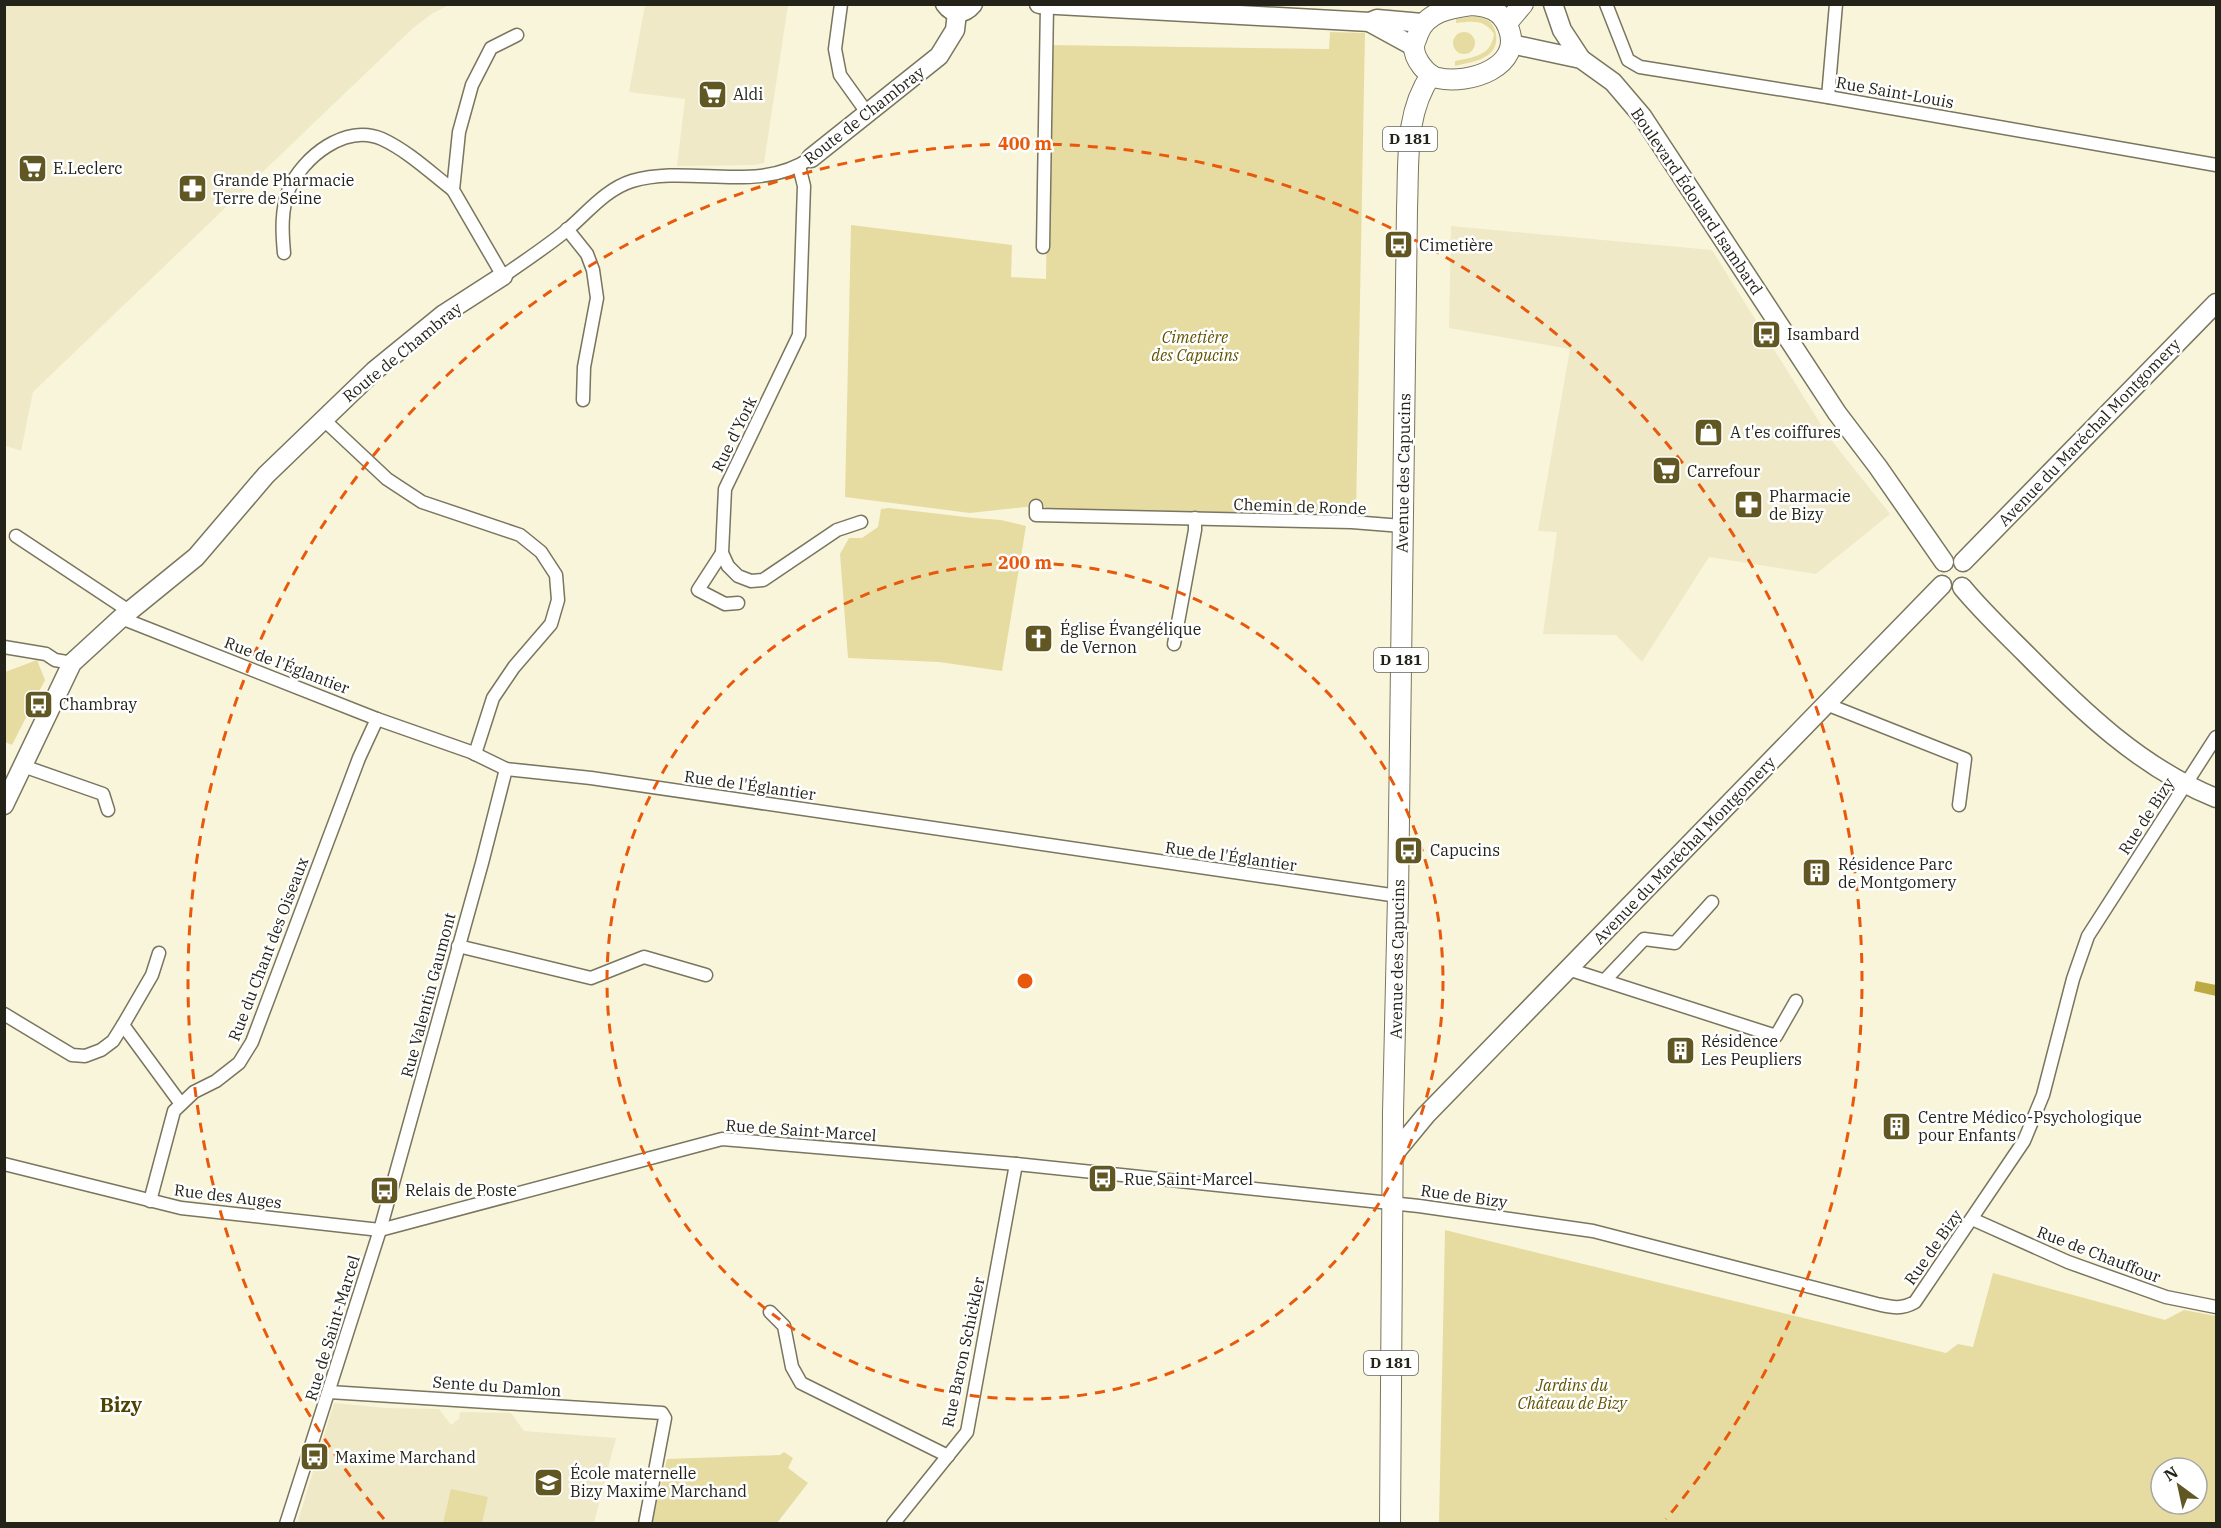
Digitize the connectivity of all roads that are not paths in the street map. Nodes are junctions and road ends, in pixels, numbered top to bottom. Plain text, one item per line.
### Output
1 (841, 4) edge
2 (1040, 4) edge
3 (1523, 4) edge
4 (1553, 4) edge
5 (1606, 4) edge
6 (1836, 4) edge
7 (1047, 5) edge
8 (1486, 5) edge
9 (1457, 6) edge
10 (958, 7) edge
11 (1426, 15) edge
12 (1370, 22) junction
13 (1507, 23) junction
14 (517, 35) dead end
15 (1511, 44) junction
16 (1413, 46) junction
17 (1581, 59) junction
18 (1431, 75) junction
19 (1828, 97) junction
20 (868, 114) junction
21 (805, 162) junction
22 (2217, 165) edge
23 (453, 190) junction
24 (567, 230) junction
25 (1043, 247) dead end
26 (284, 253) dead end
27 (503, 276) junction
28 (2217, 303) edge
29 (582, 400) dead end
30 (323, 419) junction
31 (1036, 506) dead end
32 (1195, 518) junction
33 (861, 522) dead end
34 (1402, 526) junction
35 (16, 536) dead end
36 (722, 554) junction
37 (1944, 562) junction
38 (1963, 562) junction
39 (1942, 585) junction
40 (1962, 586) junction
41 (738, 603) dead end
42 (125, 615) junction
43 (1174, 644) dead end
44 (4, 648) edge
45 (72, 663) junction
46 (1826, 704) junction
47 (377, 719) junction
48 (2217, 737) edge
49 (475, 754) junction
50 (23, 766) junction
51 (506, 770) junction
52 (2187, 784) junction
53 (2217, 798) edge
54 (4, 805) edge
55 (1959, 805) dead end
56 (108, 810) dead end
57 (1398, 896) junction
58 (1712, 902) dead end
59 (458, 946) junction
60 (159, 953) dead end
61 (1568, 969) junction
62 (706, 975) dead end
63 (1605, 980) junction
64 (1796, 1001) dead end
65 (4, 1014) edge
66 (123, 1025) junction
67 (182, 1104) junction
68 (1393, 1113) junction
69 (1426, 1115) junction
70 (1393, 1155) junction
71 (4, 1164) edge
72 (1016, 1164) junction
73 (150, 1201) junction
74 (1393, 1202) junction
75 (1972, 1219) junction
76 (380, 1230) junction
77 (2217, 1307) edge
78 (770, 1312) dead end
79 (329, 1392) junction
80 (948, 1456) junction
81 (286, 1524) edge
82 (645, 1524) edge
83 (893, 1524) edge
84 (1390, 1524) edge

1 - 20 street
2 - 7 main road
3 - 13 main road
4 - 17 main road, Boulevard Édouard Isambard
5 - 19 street, Rue Saint-Louis
6 - 19 street
7 - 12 main road
7 - 25 street
8 - 9 main road
8 - 13 main road
9 - 11 main road
10 - 20 main road, Route de Chambray
11 - 12 main road
11 - 16 main road
12 - 16 main road
13 - 15 main road
14 - 23 street
15 - 17 main road, Boulevard Édouard Isambard
15 - 18 main road
16 - 18 main road
17 - 37 main road, Boulevard Édouard Isambard
18 - 34 main road, Avenue des Capucins / D 181
19 - 22 street, Rue Saint-Louis
20 - 21 main road, Route de Chambray
21 - 24 street, Route de Chambray
21 - 36 street, Rue d'York
23 - 26 street
23 - 27 street
24 - 27 street, Route de Chambray
24 - 29 street
27 - 30 main road, Route de Chambray
28 - 38 main road, Avenue du Maréchal Montgomery
30 - 42 main road, Route de Chambray
30 - 49 street
31 - 32 street, Chemin de Ronde
32 - 34 street, Chemin de Ronde
32 - 43 street
33 - 36 street
34 - 57 main road, Avenue des Capucins / D 181
35 - 42 street, Rue de l'Églantier
36 - 41 street
37 - 38 main road
37 - 39 main road
38 - 40 main road
39 - 40 main road
39 - 46 main road, Avenue du Maréchal Montgomery
40 - 52 main road
42 - 45 main road, Route de Chambray
42 - 47 street, Rue de l'Églantier
44 - 45 street
45 - 50 main road, Route de Chambray
46 - 55 street
46 - 61 main road, Avenue du Maréchal Montgomery
47 - 49 street, Rue de l'Églantier
47 - 67 street, Rue du Chant des Oiseaux
48 - 52 street, Rue de Bizy
49 - 51 street, Rue de l'Églantier
50 - 54 main road, Route de Chambray
50 - 56 street
51 - 57 street, Rue de l'Églantier
51 - 59 street, Rue Valentin Gaumont
52 - 53 main road
52 - 75 street, Rue de Bizy
57 - 68 main road, Avenue des Capucins / D 181
58 - 63 street
59 - 62 street
59 - 76 street, Rue Valentin Gaumont
60 - 66 street
61 - 63 street
61 - 69 main road, Avenue du Maréchal Montgomery
63 - 64 street
65 - 66 street
66 - 67 street
67 - 73 street, Rue du Chant des Oiseaux
68 - 69 main road
68 - 70 main road, Avenue des Capucins / D 181
69 - 70 main road, Avenue du Maréchal Montgomery
70 - 74 main road, Avenue des Capucins / D 181
71 - 73 street, Rue des Auges
72 - 74 street, Rue de Saint-Marcel
72 - 76 street, Rue de Saint-Marcel
72 - 80 street, Rue Baron Schickler
73 - 76 street, Rue des Auges
74 - 75 street, Rue de Bizy
74 - 84 main road, Avenue des Capucins / D 181
75 - 77 street, Rue de Chauffour
76 - 79 street, Rue de Saint-Marcel
78 - 80 street
79 - 81 street, Rue de Saint-Marcel
79 - 82 street, Sente du Damlon
80 - 83 street, Rue Baron Schickler

